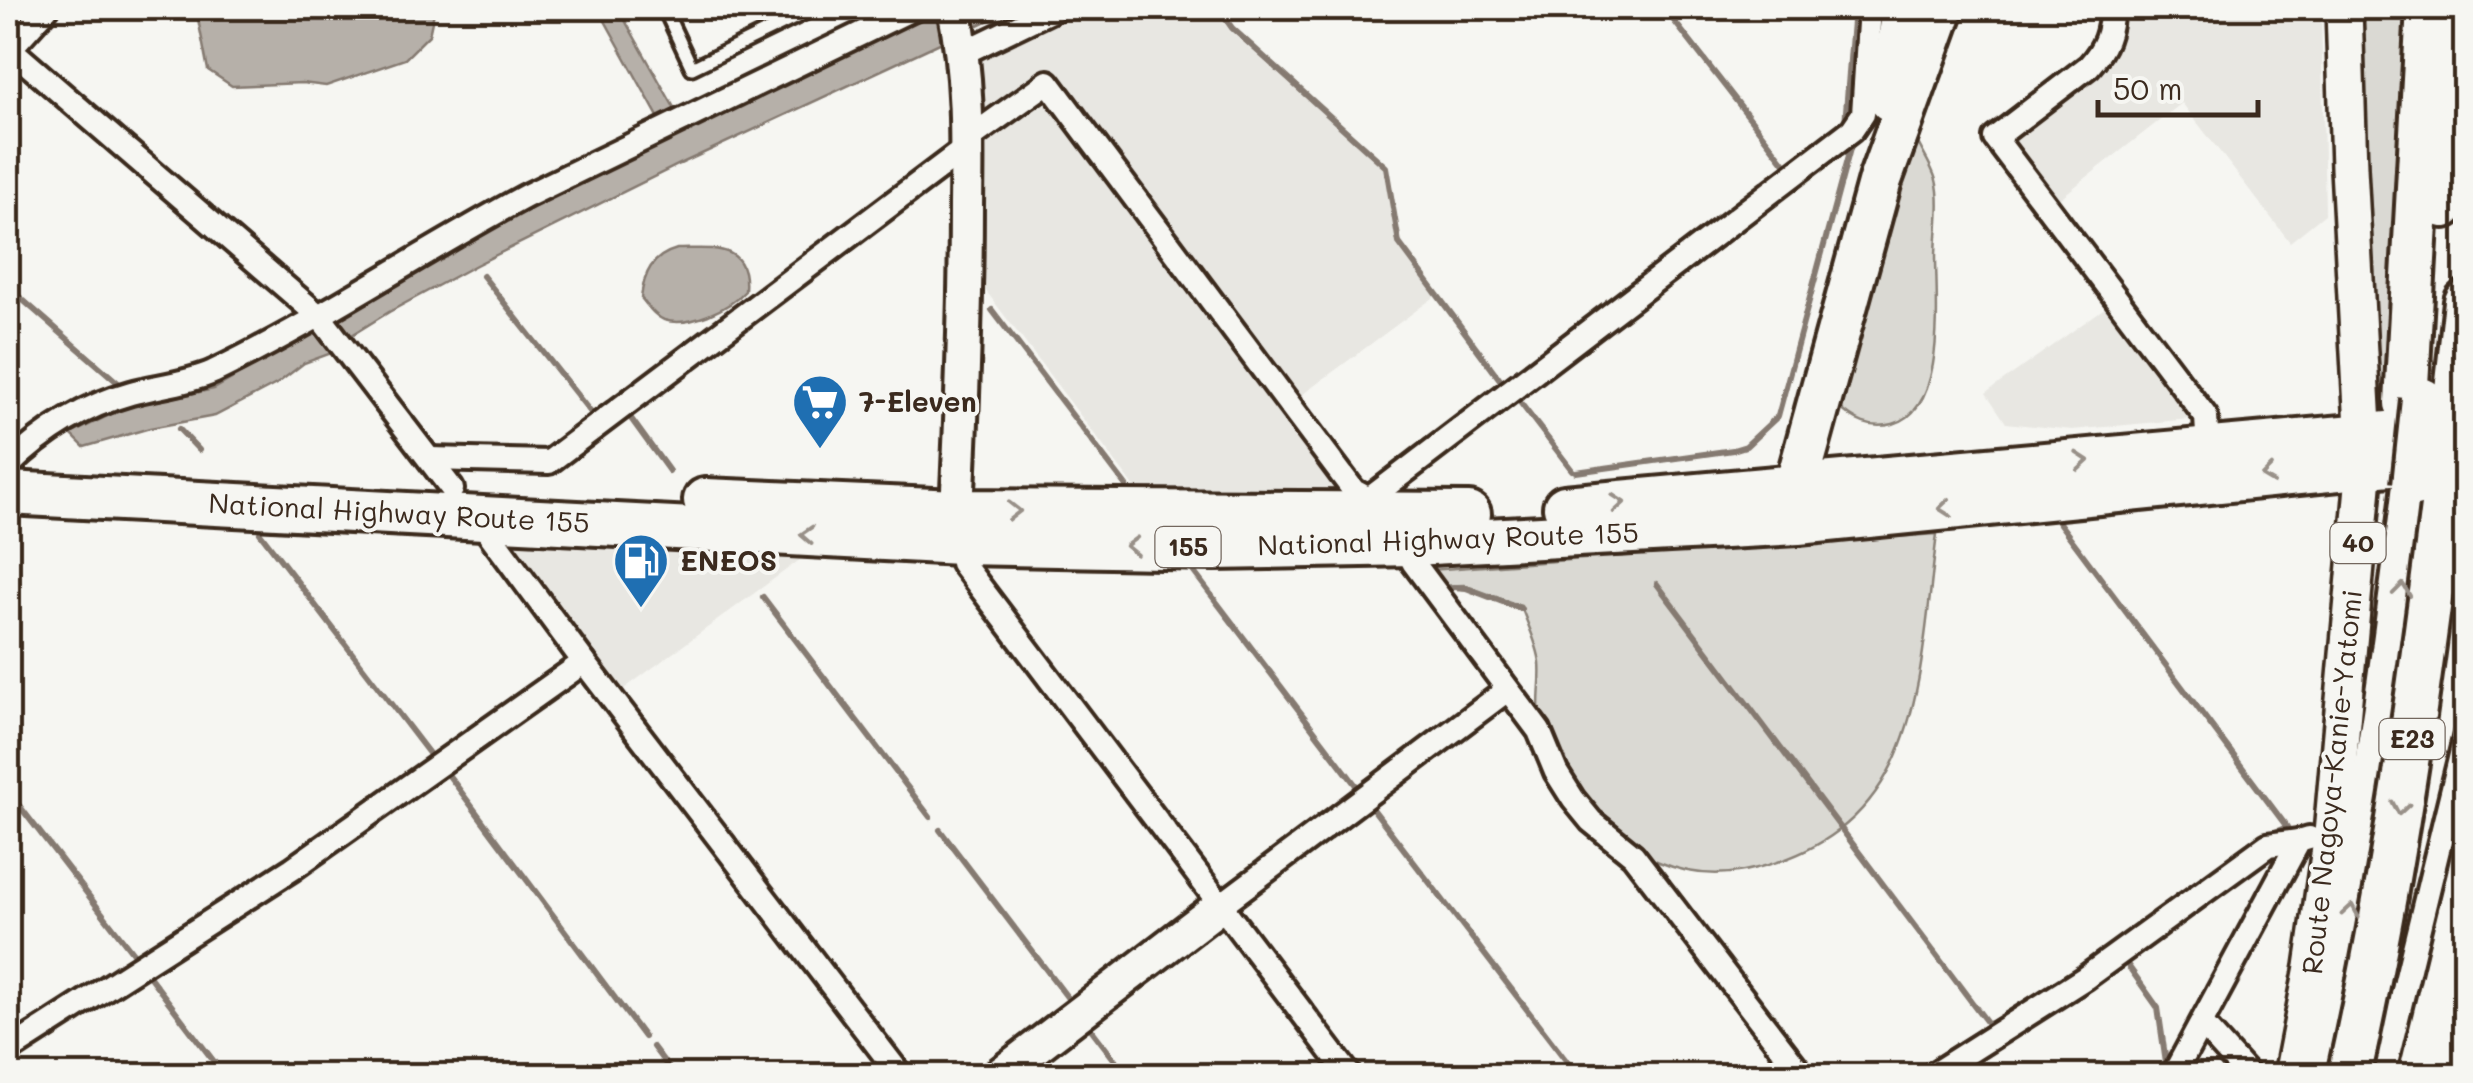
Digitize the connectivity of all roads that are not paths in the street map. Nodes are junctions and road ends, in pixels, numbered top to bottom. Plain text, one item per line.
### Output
1 (47, 8) edge
2 (664, 8) edge
3 (816, 8) edge
4 (914, 8) edge
5 (954, 8) edge
6 (1056, 8) edge
7 (1870, 8) edge
8 (1904, 8) edge
9 (1942, 8) edge
10 (2112, 8) edge
11 (2344, 8) edge
12 (2428, 8) edge
13 (2465, 8) edge
14 (8, 49) edge
15 (964, 52) junction
16 (967, 143) junction
17 (1880, 180) junction
18 (2466, 302) edge
19 (320, 317) junction
20 (2437, 407) edge
21 (2365, 449) junction
22 (2208, 450) junction
23 (2466, 460) edge
24 (8, 466) edge
25 (453, 488) junction
26 (8, 493) edge
27 (1797, 505) junction
28 (1369, 506) junction
29 (959, 527) junction
30 (1413, 544) junction
31 (584, 662) junction
32 (1506, 691) junction
33 (2466, 734) edge
34 (2410, 748) junction
35 (2460, 782) edge
36 (2316, 837) junction
37 (1221, 905) junction
38 (2202, 1024) junction
39 (8, 1051) edge
40 (901, 1076) edge
41 (998, 1076) edge
42 (1350, 1076) edge
43 (1803, 1076) edge
44 (1931, 1076) edge
45 (2173, 1076) edge
46 (2249, 1076) edge
47 (2292, 1076) edge
48 (2319, 1076) edge
49 (2348, 1076) edge
50 (2383, 1076) edge

1 - 14 street
2 - 3 lane
4 - 19 street
5 - 15 main road
6 - 15 street
7 - 28 street
8 - 17 highway
9 - 17 highway
10 - 22 street
11 - 21 main road, Route Nagoya-Kanie-Yatomi / 40
12 - 20 highway
13 - 20 highway, E23
14 - 19 street
15 - 16 main road
16 - 25 street
16 - 28 street
16 - 29 main road
17 - 27 highway
18 - 20 highway, E23
19 - 24 street
19 - 25 street
20 - 21 highway, National Highway Route 155 / 155
20 - 34 highway, E23, bridge
48 -> 20 highway, E23, bridge
21 - 22 highway, National Highway Route 155 / 155
21 - 23 highway, National Highway Route 155 / 155
21 -> 27 highway, National Highway Route 155 / 155
21 - 36 main road, Route Nagoya-Kanie-Yatomi / 40
27 -> 22 highway, National Highway Route 155 / 155
23 - 34 highway, bridge
24 - 25 highway, National Highway Route 155 / 155
25 - 26 highway, National Highway Route 155 / 155
25 - 29 highway, National Highway Route 155 / 155
25 - 31 street
28 -> 27 highway, National Highway Route 155 / 155
27 - 30 highway, National Highway Route 155 / 155
29 -> 28 highway, National Highway Route 155 / 155
30 -> 29 highway, National Highway Route 155 / 155
29 - 37 street
30 - 32 street
31 - 39 street
31 - 40 street
32 - 37 street
32 - 43 street
33 - 35 street
34 -> 49 highway, E23, bridge
35 - 50 street
36 - 38 street
36 - 44 street
36 - 47 main road, Route Nagoya-Kanie-Yatomi / 40
37 - 41 main road
37 - 42 street
38 - 45 street
38 - 46 street

